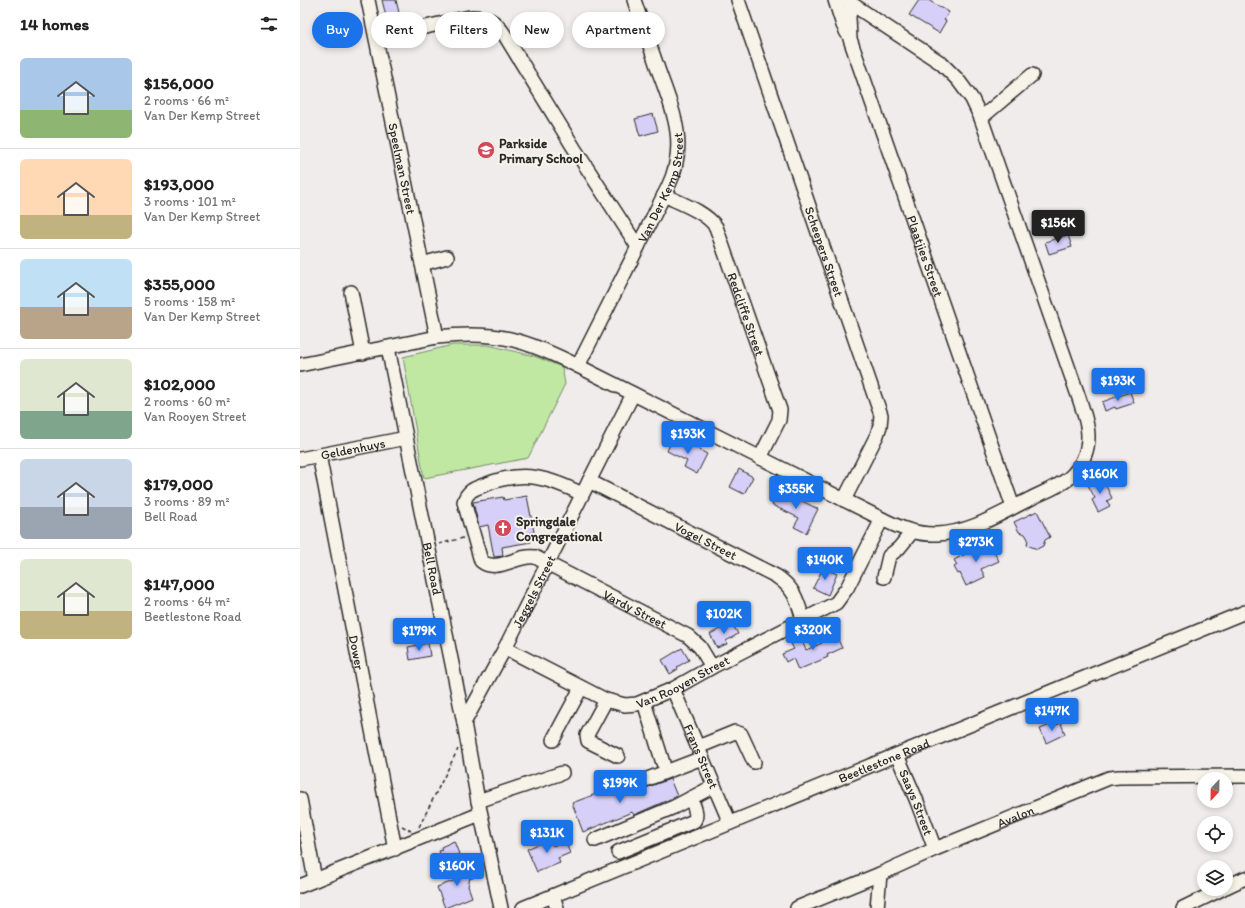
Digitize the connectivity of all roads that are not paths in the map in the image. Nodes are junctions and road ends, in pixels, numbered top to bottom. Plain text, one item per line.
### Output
1 (368, 0) edge
2 (634, 0) edge
3 (738, 0) edge
4 (835, 0) edge
5 (848, 2) edge
6 (371, 13) edge
7 (427, 27) edge
8 (850, 37) junction
9 (379, 48) edge
10 (1032, 75) dead end
11 (981, 118) junction
12 (664, 195) junction
13 (638, 247) junction
14 (447, 258) dead end
15 (422, 264) junction
16 (351, 292) dead end
17 (437, 337) junction
18 (388, 348) junction
19 (363, 353) junction
20 (300, 365) edge
21 (578, 366) junction
22 (633, 394) junction
23 (406, 438) junction
24 (319, 455) junction
25 (760, 458) junction
26 (300, 459) edge
27 (589, 481) junction
28 (582, 494) junction
29 (844, 500) junction
30 (1013, 508) junction
31 (882, 520) junction
32 (912, 532) junction
33 (547, 564) junction
34 (884, 577) dead end
35 (1245, 612) edge
36 (803, 619) junction
37 (505, 648) junction
38 (712, 667) junction
39 (582, 688) junction
40 (673, 689) junction
41 (606, 700) junction
42 (644, 702) junction
43 (465, 728) junction
44 (553, 740) dead end
45 (700, 752) junction
46 (897, 755) junction
47 (618, 756) dead end
48 (754, 762) dead end
49 (663, 763) dead end
50 (562, 773) dead end
51 (1245, 776) edge
52 (637, 783) dead end
53 (714, 786) junction
54 (300, 798) edge
55 (691, 798) junction
56 (479, 808) junction
57 (730, 823) junction
58 (611, 833) junction
59 (594, 840) dead end
60 (395, 849) junction
61 (935, 850) junction
62 (618, 852) junction
63 (624, 867) junction
64 (880, 874) junction
65 (1245, 878) edge
66 (315, 880) junction
67 (1233, 884) edge
68 (300, 886) edge
69 (1208, 896) edge
70 (555, 902) edge
71 (501, 908) edge
72 (523, 908) edge
73 (797, 908) edge
74 (877, 908) edge
75 (1183, 908) edge

1 - 6 street, Speelman Street
2 - 12 street, Van Der Kemp Street
3 - 29 street, Scheepers Street
4 - 8 street
5 - 8 street, Plaatjies Street
5 - 11 street
7 - 13 street
8 - 30 street, Plaatjies Street
9 - 15 street, Speelman Street
10 - 11 street
11 - 30 street
12 - 13 street, Van Der Kemp Street
12 - 25 street, Redcliffe Street
13 - 21 street, Van Der Kemp Street
14 - 15 street
15 - 17 street, Speelman Street
16 - 19 street
17 - 18 street
17 - 21 street
18 - 19 street
18 - 23 street, Bell Road
19 - 20 street
21 - 22 street
22 - 25 street
22 - 27 street, Jeggels Street
23 - 24 street, Geldenhuys
23 - 43 street, Bell Road
24 - 26 street, Geldenhuys
24 - 60 street, Dower
25 - 29 street
27 - 28 street, Jeggels Street
27 - 36 street, Vogel Street
28 - 33 street, Jeggels Street
28 - 33 street, Vardy Street
29 - 31 street
30 - 32 street
31 - 32 street
31 - 36 street, Van Rooyen Street
32 - 34 street
33 - 37 street, Jeggels Street
33 - 38 street, Vardy Street
35 - 46 street, Beetlestone Road
36 - 38 street, Van Rooyen Street
37 - 39 street, Van Rooyen Street
37 - 43 street, Jeggels Street
38 - 40 street, Van Rooyen Street
39 - 41 street, Van Rooyen Street
39 - 44 street
40 - 42 street, Van Rooyen Street
40 - 45 street, Frans Street
41 - 42 street, Van Rooyen Street
41 - 47 street
42 - 49 street
43 - 56 street, Bell Road
45 - 48 street
45 - 52 street
45 - 53 street, Frans Street
46 - 57 street, Beetlestone Road
46 - 61 street, Saays Street
50 - 56 street
51 - 61 street, Avalon
53 - 55 street
53 - 57 street, Frans Street
54 - 66 street
55 - 58 street
55 - 62 street
56 - 60 street
56 - 71 street, Bell Road
57 - 63 street, Beetlestone Road
58 - 59 street
58 - 62 street
60 - 66 street
61 - 64 street, Avalon
62 - 63 street
63 - 70 street, Beetlestone Road
64 - 73 street, Avalon
64 - 74 street
65 - 67 street
66 - 68 street
69 - 75 street
70 - 72 street, Beetlestone Road

